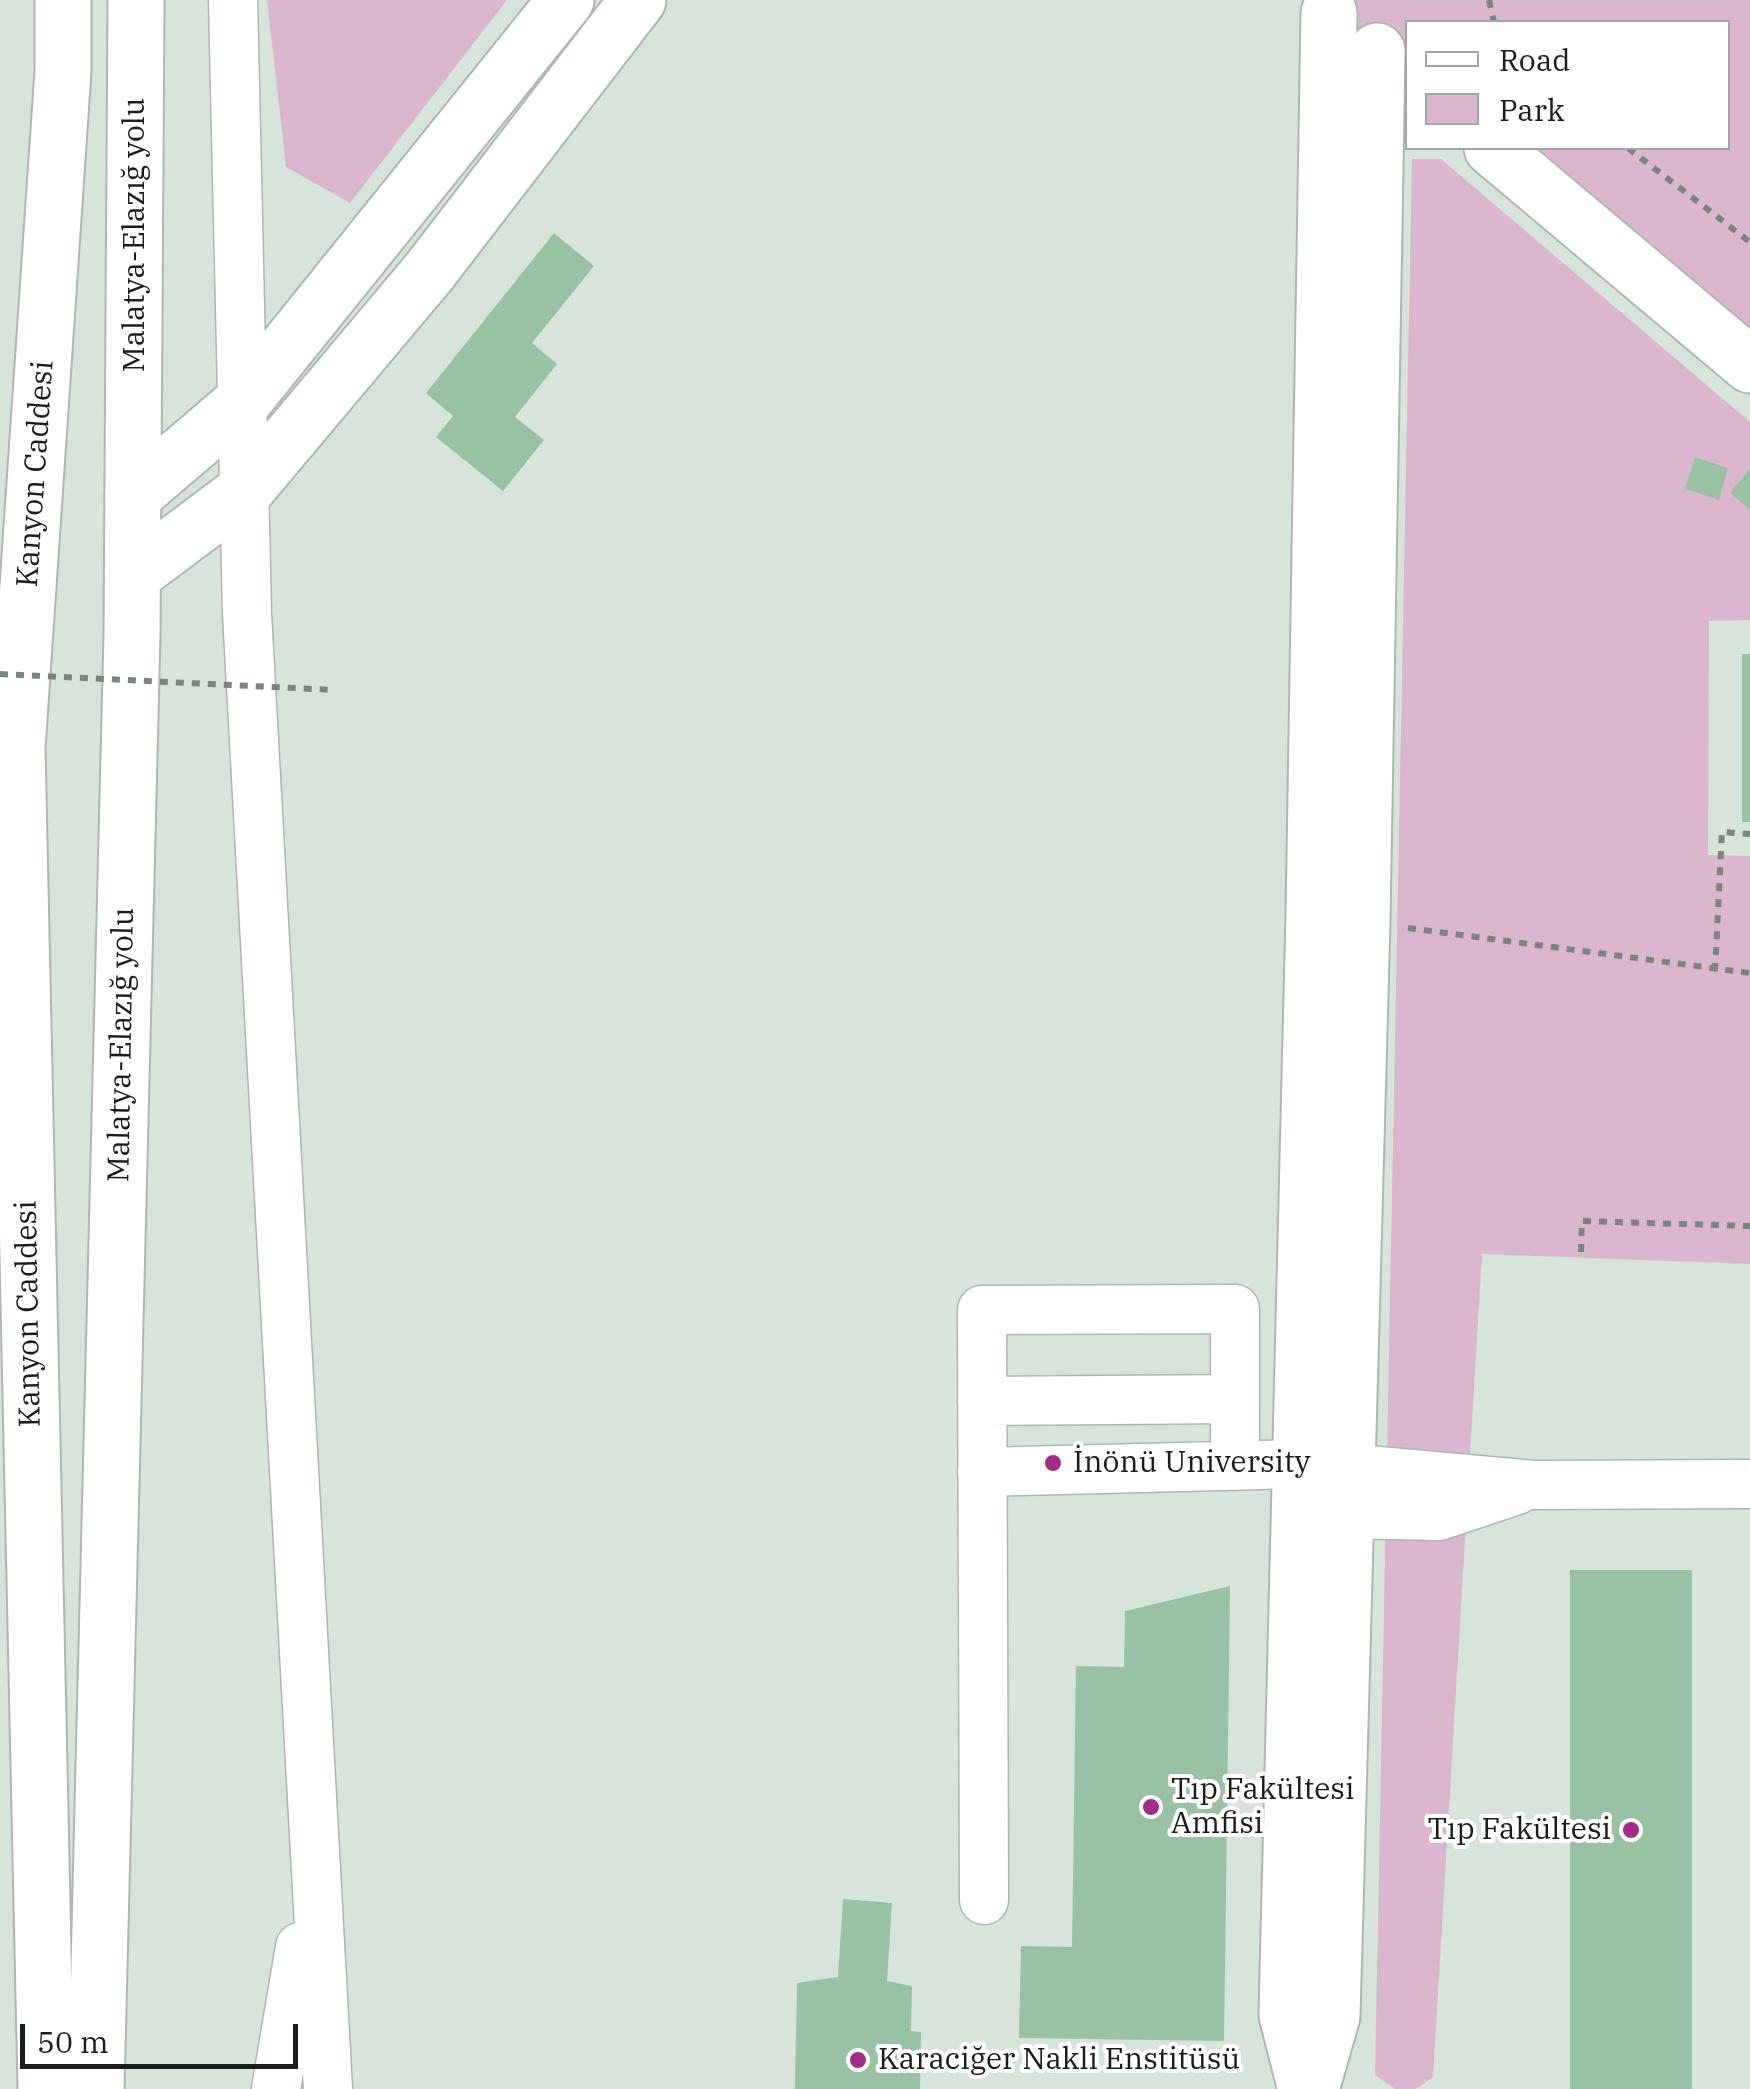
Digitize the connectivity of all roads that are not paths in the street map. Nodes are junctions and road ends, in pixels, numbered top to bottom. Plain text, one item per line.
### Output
1 (63, 0) edge
2 (136, 0) edge
3 (233, 0) edge
4 (566, 0) edge
5 (638, 0) edge
6 (1321, 6) edge
7 (1392, 64) edge
8 (1494, 150) edge
9 (1750, 365) edge
10 (242, 402) junction
11 (245, 491) junction
12 (133, 496) junction
13 (132, 575) junction
14 (1235, 1399) junction
15 (982, 1401) junction
16 (1235, 1466) junction
17 (982, 1472) junction
18 (1331, 1481) junction
19 (1750, 1484) edge
20 (315, 1860) junction
21 (984, 1900) dead end
22 (46, 2089) edge
23 (96, 2089) edge
24 (276, 2089) edge
25 (328, 2089) edge
26 (1308, 2089) edge

1 - 22 main road, Kanyon Caddesi
2 - 12 main road, Malatya-Elazığ yolu
3 - 10 street
4 - 10 main road
5 - 11 main road
6 - 7 main road
6 - 18 main road
7 - 18 main road
8 - 9 main road
10 - 11 street
10 - 12 main road
11 - 13 main road
11 - 20 street
12 - 13 main road, Malatya-Elazığ yolu
13 - 23 main road, Malatya-Elazığ yolu
14 - 15 street
14 - 15 street
14 - 16 street
15 - 17 street
16 - 17 street
16 - 18 street
17 - 21 street
18 - 19 street
18 - 26 main road
20 - 24 street
20 - 25 street

